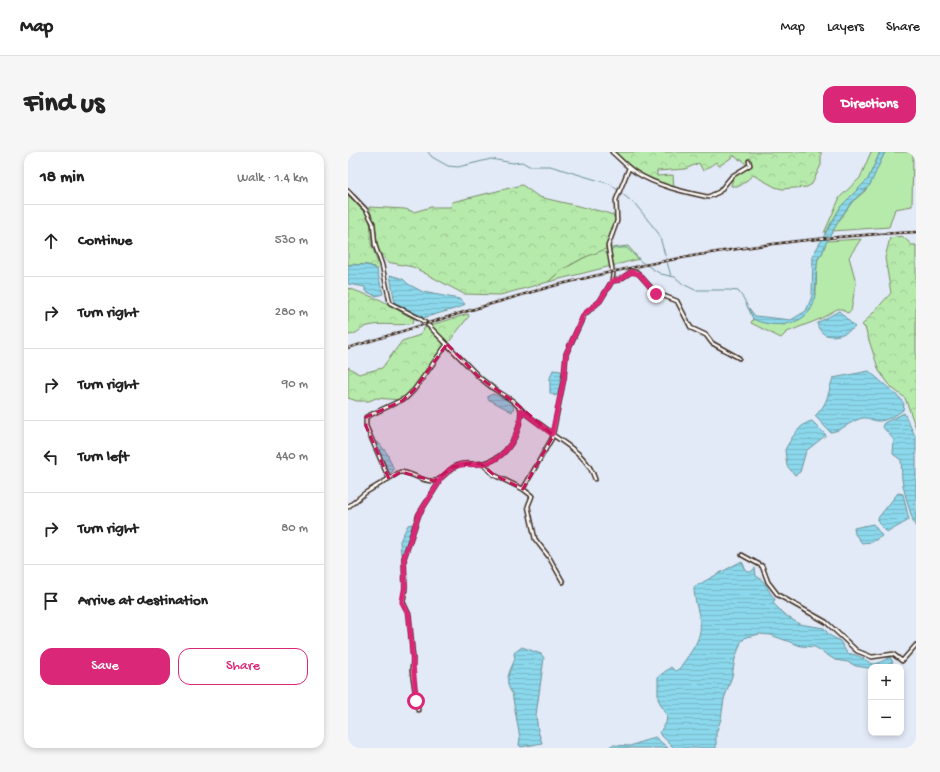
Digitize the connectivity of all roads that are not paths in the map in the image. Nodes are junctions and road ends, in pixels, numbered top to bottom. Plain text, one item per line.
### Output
1 (612, 152) edge
2 (749, 161) dead end
3 (629, 168) junction
4 (348, 191) edge
5 (612, 281) junction
6 (447, 344) junction
7 (739, 358) dead end
8 (521, 410) junction
9 (552, 434) junction
10 (482, 464) junction
11 (389, 479) junction
12 (439, 479) junction
13 (595, 479) dead end
14 (523, 489) junction
15 (348, 506) edge
16 (742, 555) dead end
17 (563, 582) dead end
18 (916, 645) edge
19 (418, 710) dead end

1 - 3 street
2 - 3 street
3 - 5 street
4 - 6 street
5 - 7 street
5 - 9 street
6 - 8 street
6 - 11 street
8 - 9 street
8 - 10 street
9 - 13 street
9 - 14 street
10 - 12 street
10 - 14 street
11 - 12 street
11 - 15 street
12 - 19 street
14 - 17 street
16 - 18 street

